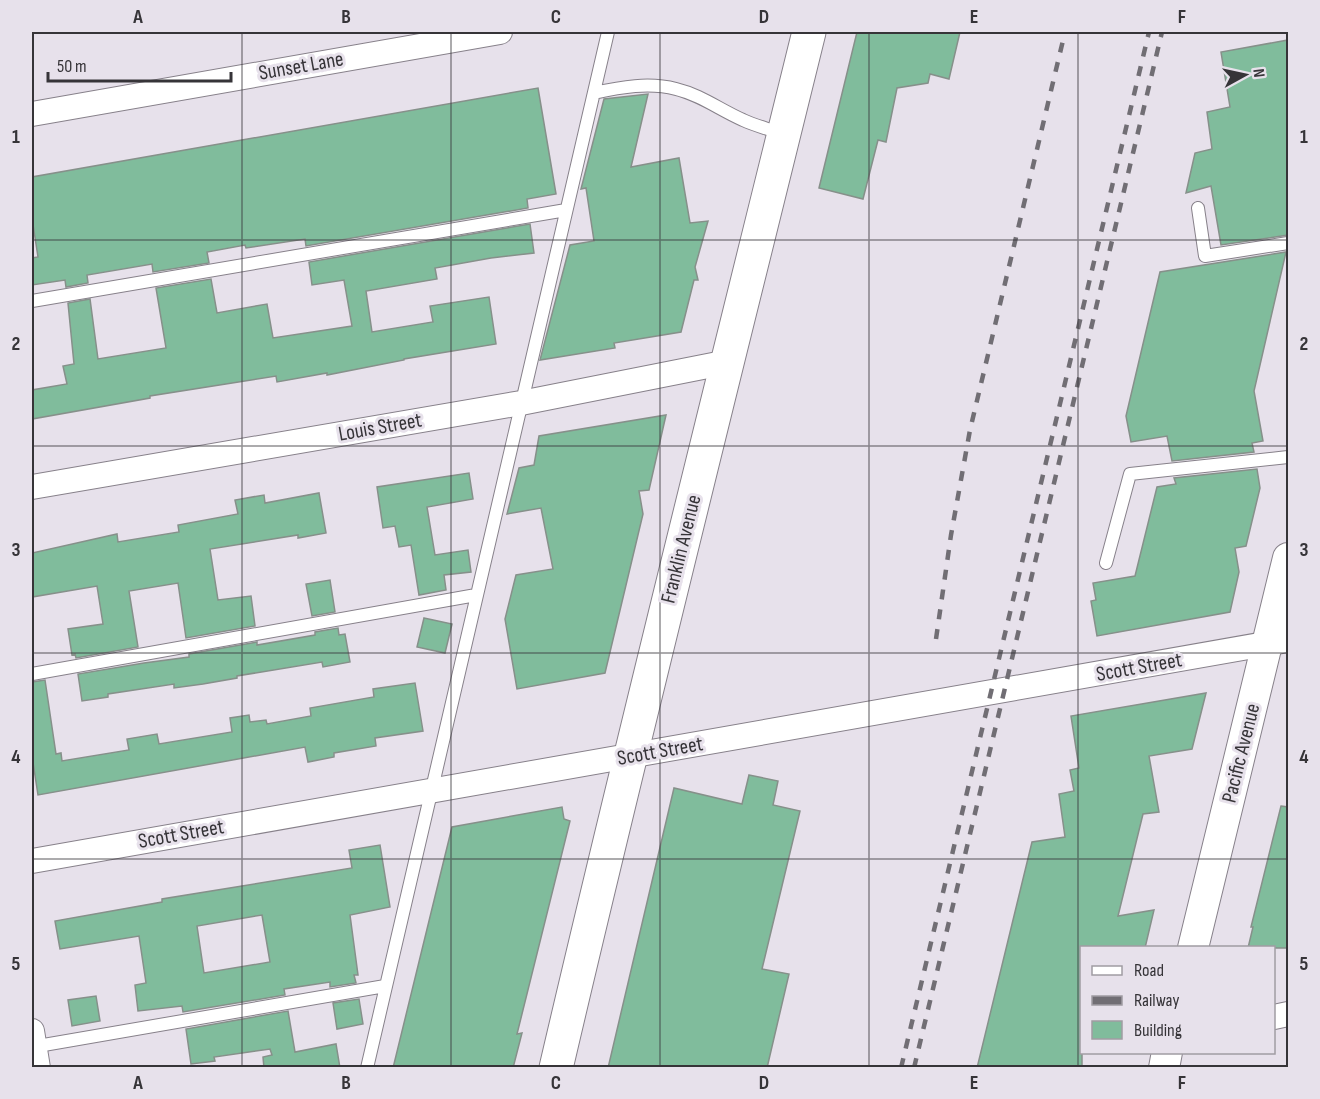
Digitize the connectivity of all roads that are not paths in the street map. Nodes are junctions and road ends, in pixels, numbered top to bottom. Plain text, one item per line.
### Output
1 (500, 32) edge
2 (608, 32) edge
3 (808, 32) edge
4 (594, 93) junction
5 (32, 114) edge
6 (783, 134) junction
7 (1198, 208) dead end
8 (566, 210) junction
9 (1288, 243) edge
10 (32, 301) edge
11 (728, 362) junction
12 (521, 403) junction
13 (1288, 458) edge
14 (32, 487) edge
15 (1288, 558) edge
16 (1106, 563) dead end
17 (476, 595) junction
18 (1278, 642) edge
19 (32, 674) edge
20 (629, 756) junction
21 (430, 791) junction
22 (32, 861) edge
23 (1194, 946) edge
24 (386, 986) junction
25 (34, 1048) edge
26 (367, 1068) edge
27 (556, 1068) edge

1 - 5 street, Sunset Lane
2 - 4 lane
3 - 6 main road, Franklin Avenue
4 - 6 lane
4 - 8 lane
6 - 11 main road, Franklin Avenue
7 - 9 lane
8 - 10 lane
8 - 12 lane
11 - 12 street, Louis Street
11 - 20 main road, Franklin Avenue
12 - 14 street, Louis Street
12 - 17 lane
13 - 16 lane
15 - 18 street, Pacific Avenue
17 - 19 lane
17 - 21 lane
18 - 20 street, Scott Street
18 - 23 street, Pacific Avenue
20 - 21 street, Scott Street
20 - 27 main road, Franklin Avenue
21 - 22 street, Scott Street
21 - 24 lane
24 - 25 lane
24 - 26 lane

